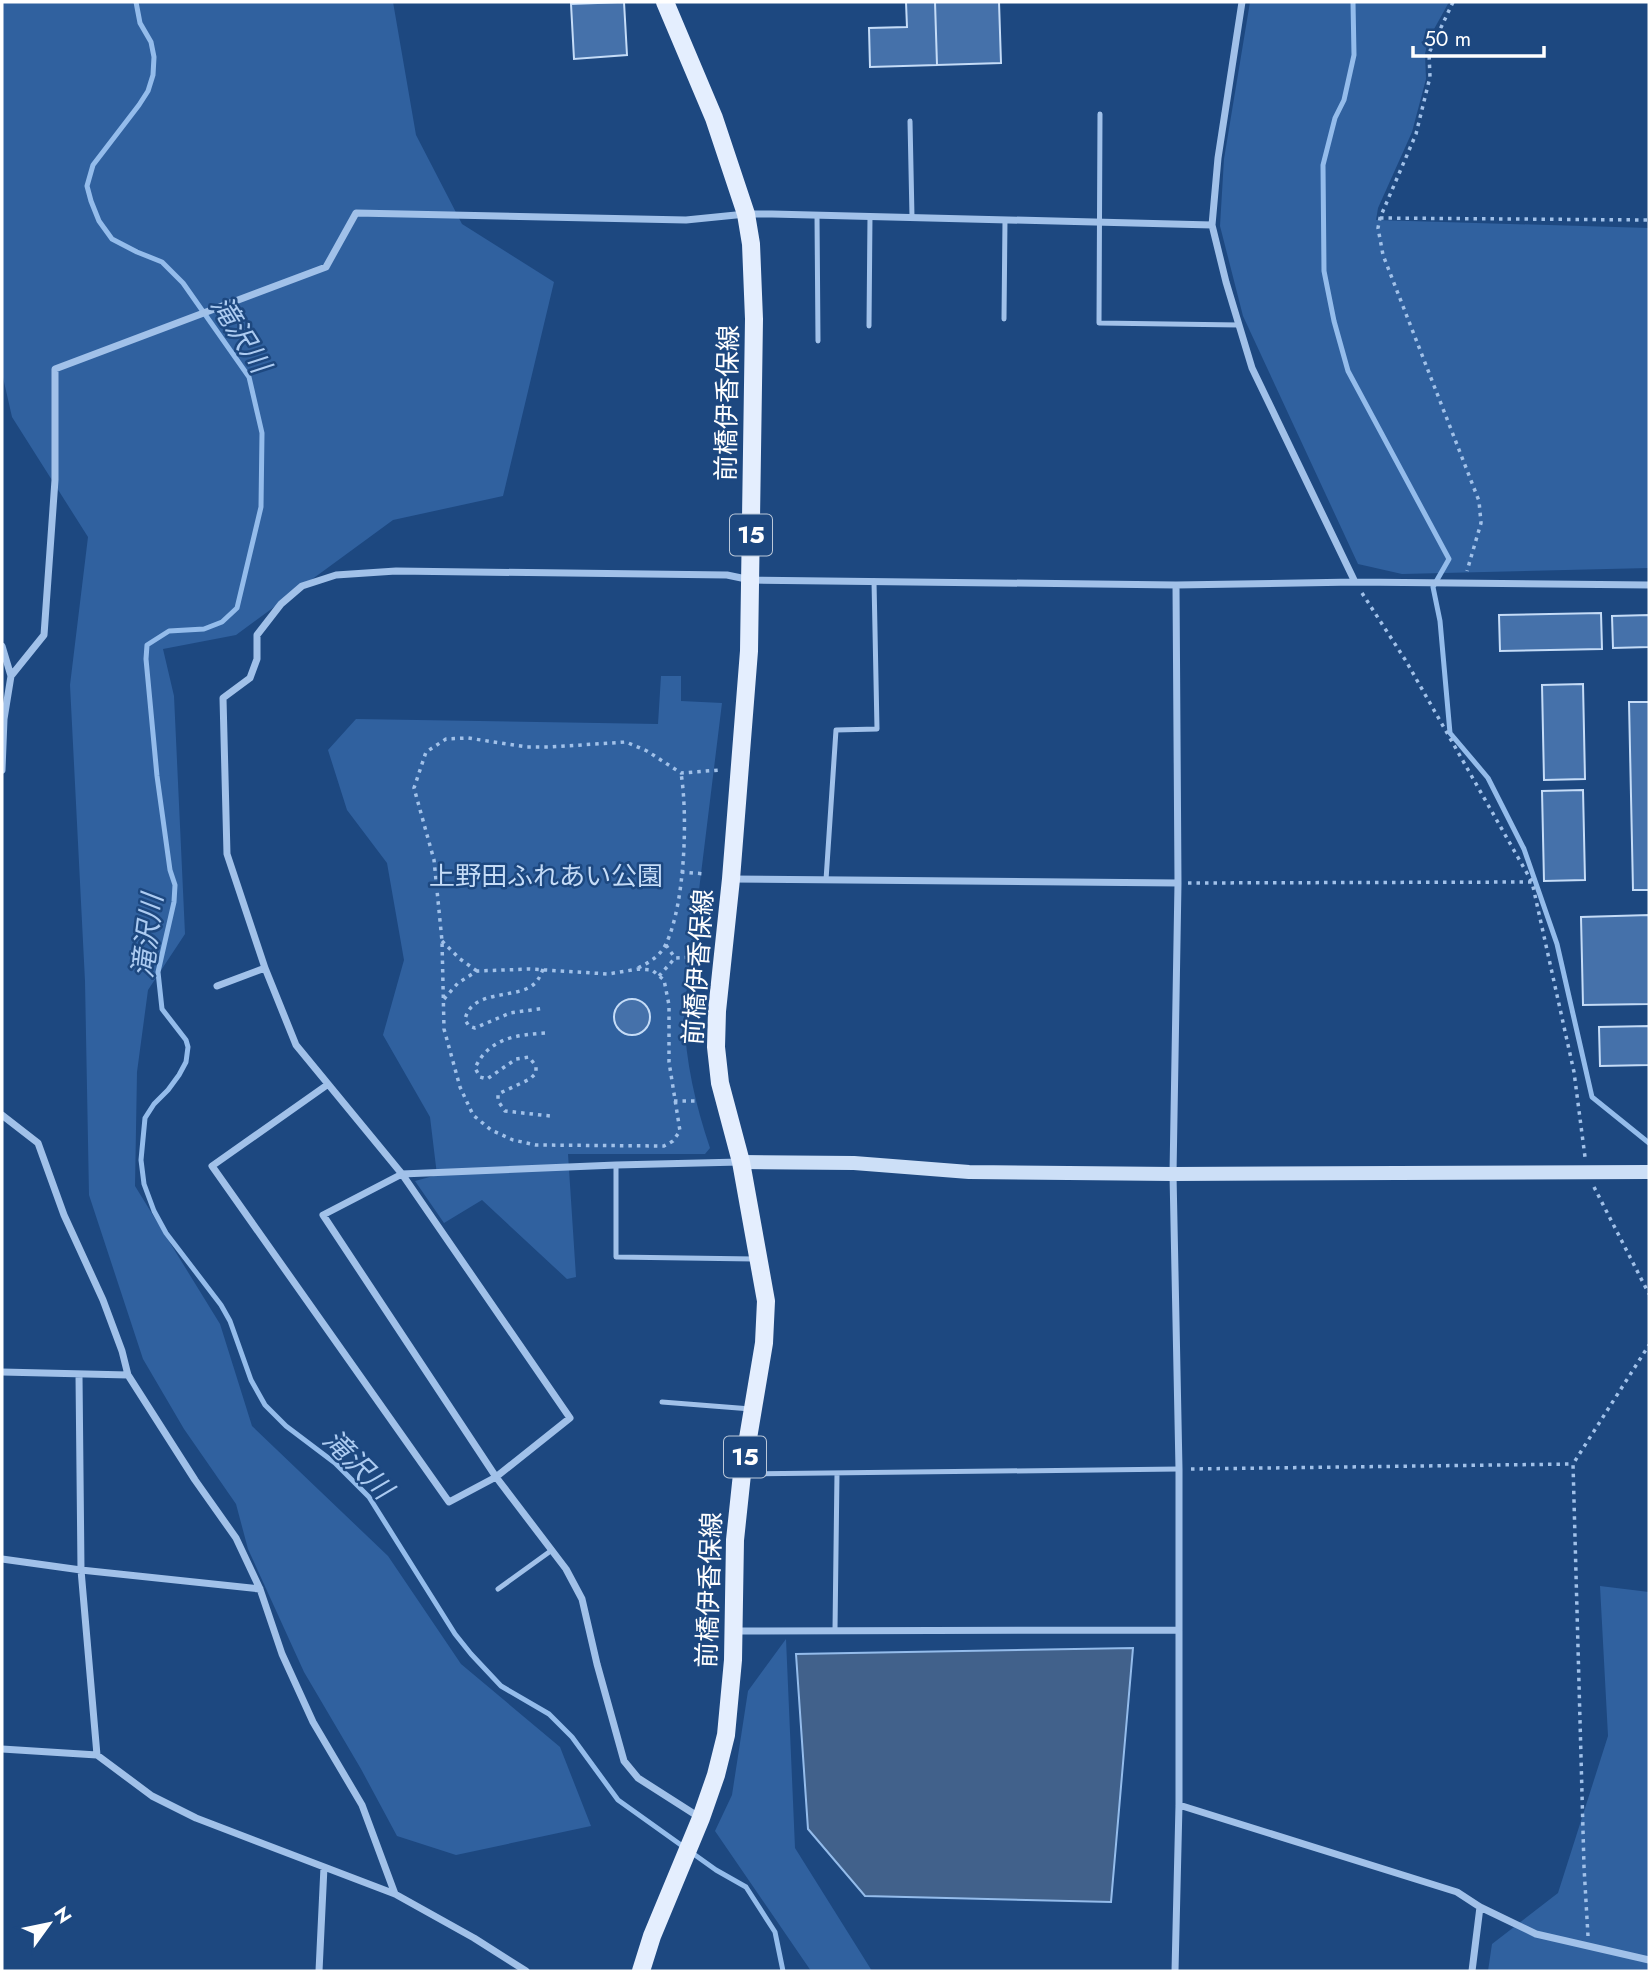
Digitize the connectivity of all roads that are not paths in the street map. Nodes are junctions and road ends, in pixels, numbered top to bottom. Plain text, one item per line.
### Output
1 (665, 2) edge
2 (1242, 2) edge
3 (1100, 114) dead end
4 (910, 121) dead end
5 (747, 214) junction
6 (817, 215) junction
7 (870, 216) junction
8 (912, 217) junction
9 (1005, 220) junction
10 (1101, 223) junction
11 (1212, 225) junction
12 (1004, 318) dead end
13 (1240, 324) junction
14 (869, 326) dead end
15 (818, 341) dead end
16 (751, 580) junction
17 (874, 581) junction
18 (1355, 582) junction
19 (1176, 585) junction
20 (1649, 585) edge
21 (2, 646) edge
22 (11, 676) junction
23 (2, 770) edge
24 (730, 879) junction
25 (826, 880) junction
26 (1178, 883) junction
27 (265, 968) junction
28 (217, 986) dead end
29 (327, 1085) junction
30 (2, 1115) edge
31 (741, 1162) junction
32 (616, 1165) junction
33 (1649, 1172) edge
34 (402, 1174) junction
35 (1172, 1174) junction
36 (758, 1260) junction
37 (2, 1372) edge
38 (79, 1375) junction
39 (128, 1375) junction
40 (662, 1402) dead end
41 (754, 1409) junction
42 (1179, 1469) junction
43 (837, 1473) junction
44 (742, 1475) junction
45 (496, 1477) junction
46 (552, 1550) junction
47 (2, 1559) edge
48 (81, 1570) junction
49 (260, 1589) junction
50 (498, 1589) dead end
51 (835, 1630) junction
52 (1179, 1630) junction
53 (734, 1631) junction
54 (2, 1749) edge
55 (97, 1755) junction
56 (1179, 1805) junction
57 (698, 1825) junction
58 (324, 1867) junction
59 (395, 1894) junction
60 (1480, 1907) junction
61 (1649, 1960) edge
62 (318, 1971) edge
63 (526, 1971) edge
64 (641, 1971) edge
65 (1175, 1971) edge
66 (1472, 1971) edge

1 - 5 main road, 前橋伊香保線 / 15
2 - 11 street
3 - 10 lane
4 - 8 lane
5 - 6 street
5 - 16 main road, 前橋伊香保線 / 15
5 - 22 street
6 - 7 street
6 - 15 lane
7 - 8 street
7 - 14 lane
8 - 9 street
9 - 10 street
9 - 12 lane
10 - 11 street
10 - 13 lane
11 - 13 street
13 - 18 street
16 - 17 street
16 - 24 main road, 前橋伊香保線 / 15
16 - 27 street
17 - 19 street
17 - 25 lane
18 - 19 street
18 - 20 street
19 - 26 street
21 - 22 street
22 - 23 street
24 - 25 street
24 - 31 main road, 前橋伊香保線 / 15
25 - 26 street
26 - 35 street
27 - 28 street
27 - 29 street
29 - 34 street
29 - 45 street
30 - 39 street
31 - 32 street
31 - 35 street
31 - 36 main road, 前橋伊香保線 / 15
32 - 34 street
32 - 36 lane
33 - 35 street
34 - 45 street
34 - 45 street
35 - 42 street
36 - 41 main road, 前橋伊香保線 / 15
37 - 38 street
38 - 39 street
38 - 48 street
39 - 49 street
40 - 41 lane
41 - 44 main road, 前橋伊香保線 / 15
42 - 43 lane
42 - 52 street
43 - 44 lane
43 - 51 lane
44 - 53 main road, 前橋伊香保線 / 15
45 - 46 street
46 - 50 lane
46 - 57 street
47 - 48 street
48 - 49 street
48 - 55 street
49 - 59 street
51 - 52 street
51 - 53 street
52 - 56 street
53 - 57 main road, 前橋伊香保線 / 15
54 - 55 street
55 - 58 street
56 - 60 street
56 - 65 street
57 - 64 main road, 前橋伊香保線 / 15
58 - 59 street
58 - 62 street
59 - 63 street
60 - 61 street
60 - 66 street

